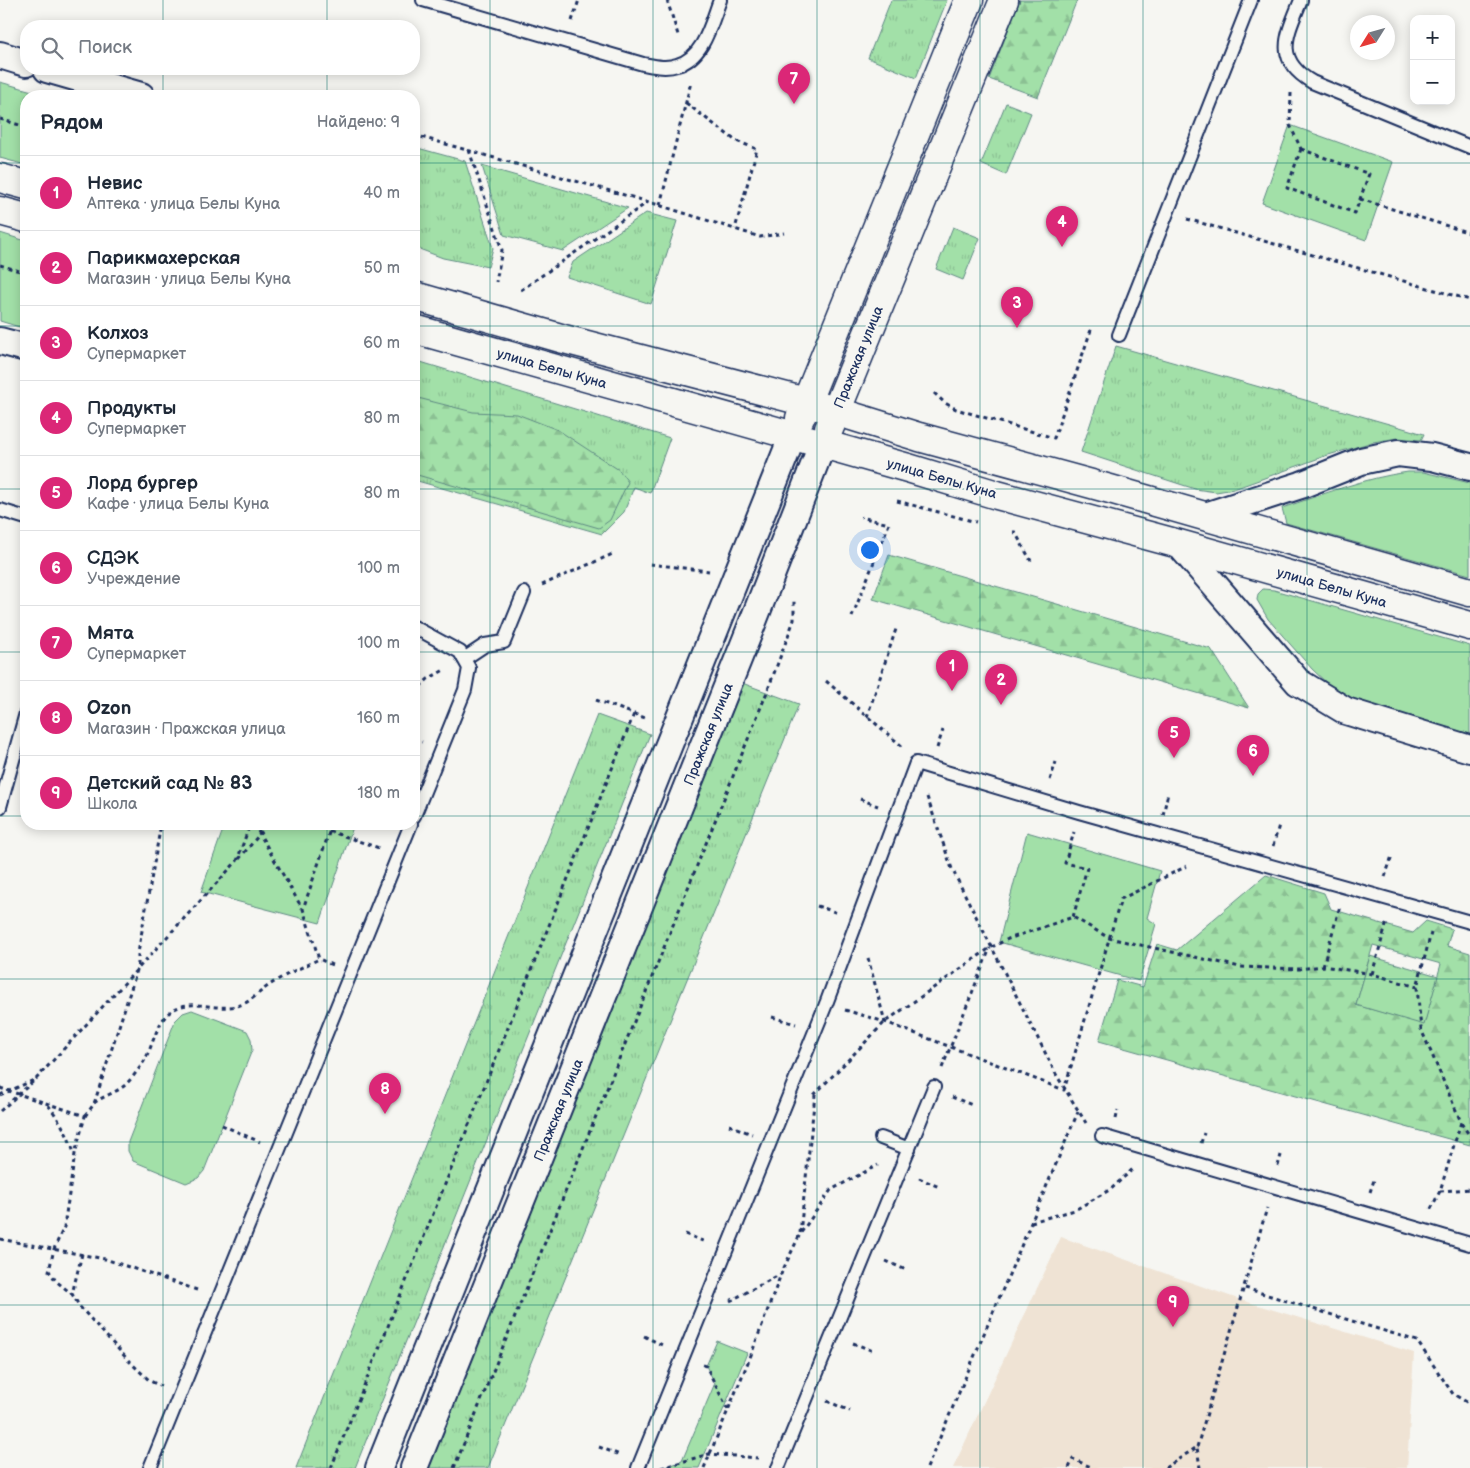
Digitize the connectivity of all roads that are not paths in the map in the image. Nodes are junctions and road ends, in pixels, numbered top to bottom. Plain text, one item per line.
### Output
1 (423, 0) edge
2 (720, 0) edge
3 (969, 0) edge
4 (1004, 0) edge
5 (1251, 0) edge
6 (1301, 0) edge
7 (0, 55) edge
8 (20, 60) edge
9 (68, 75) edge
10 (120, 90) edge
11 (1470, 146) edge
12 (0, 178) edge
13 (20, 183) edge
14 (0, 211) edge
15 (20, 216) edge
16 (420, 298) edge
17 (420, 331) edge
18 (1119, 335) dead end
19 (0, 341) edge
20 (20, 346) edge
21 (806, 402) junction
22 (836, 412) junction
23 (793, 436) junction
24 (822, 444) junction
25 (1470, 467) edge
26 (0, 510) edge
27 (20, 516) edge
28 (1205, 516) junction
29 (1179, 544) junction
30 (1470, 592) edge
31 (524, 593) road end
32 (1470, 626) edge
33 (420, 631) edge
34 (464, 659) junction
35 (20, 735) edge
36 (1470, 749) edge
37 (420, 801) edge
38 (0, 807) edge
39 (408, 830) edge
40 (1470, 922) edge
41 (934, 1087) road end
42 (1102, 1136) road end
43 (881, 1138) dead end
44 (909, 1149) junction
45 (1470, 1244) edge
46 (780, 1464) edge
47 (150, 1468) edge
48 (379, 1468) edge
49 (414, 1468) edge
50 (638, 1468) edge

1 - 2 lane
3 - 21 street
4 - 22 street, Пражская улица
5 - 18 lane
6 - 11 lane
7 - 8 street
9 - 10 street
12 - 13 street
14 - 15 street
16 - 21 street
17 - 23 street, улица Белы Куна
19 - 20 street
21 - 22 street
21 - 23 street
22 - 24 street, Пражская улица
22 - 28 street
23 - 24 street, улица Белы Куна
23 - 48 street
24 - 29 street, улица Белы Куна
24 - 49 street, Пражская улица
25 - 28 street
26 - 27 lane
28 - 30 street
29 - 32 street, улица Белы Куна
29 - 36 street
31 - 34 lane
33 - 34 lane
34 - 37 lane
35 - 38 lane
39 - 47 lane
40 - 50 lane
41 - 44 lane
42 - 45 lane
43 - 44 lane
44 - 46 lane

